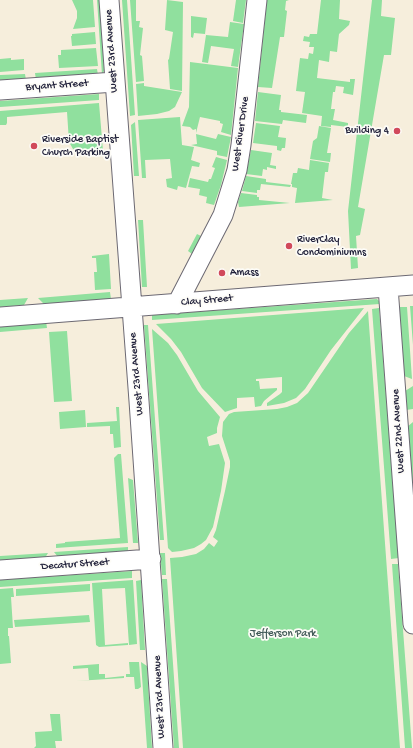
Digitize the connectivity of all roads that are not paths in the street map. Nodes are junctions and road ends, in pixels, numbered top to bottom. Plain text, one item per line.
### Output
1 (109, 0) edge
2 (257, 0) edge
3 (115, 82) junction
4 (0, 90) edge
5 (413, 285) edge
6 (388, 287) junction
7 (177, 304) junction
8 (132, 307) junction
9 (0, 317) edge
10 (410, 542) edge
11 (151, 559) junction
12 (0, 570) edge
13 (413, 624) edge
14 (163, 748) edge

1 - 3 street, West 23rd Avenue
2 - 7 street, West River Drive
3 - 4 street, Bryant Street
3 - 8 street, West 23rd Avenue
5 - 6 street, Clay Street
6 - 7 street, Clay Street
6 - 10 street, West 22nd Avenue
7 - 8 street, Clay Street
8 - 9 street, Clay Street
8 - 11 street, West 23rd Avenue
10 - 13 street, West 22nd Avenue
11 - 12 street, Decatur Street
11 - 14 street, West 23rd Avenue

